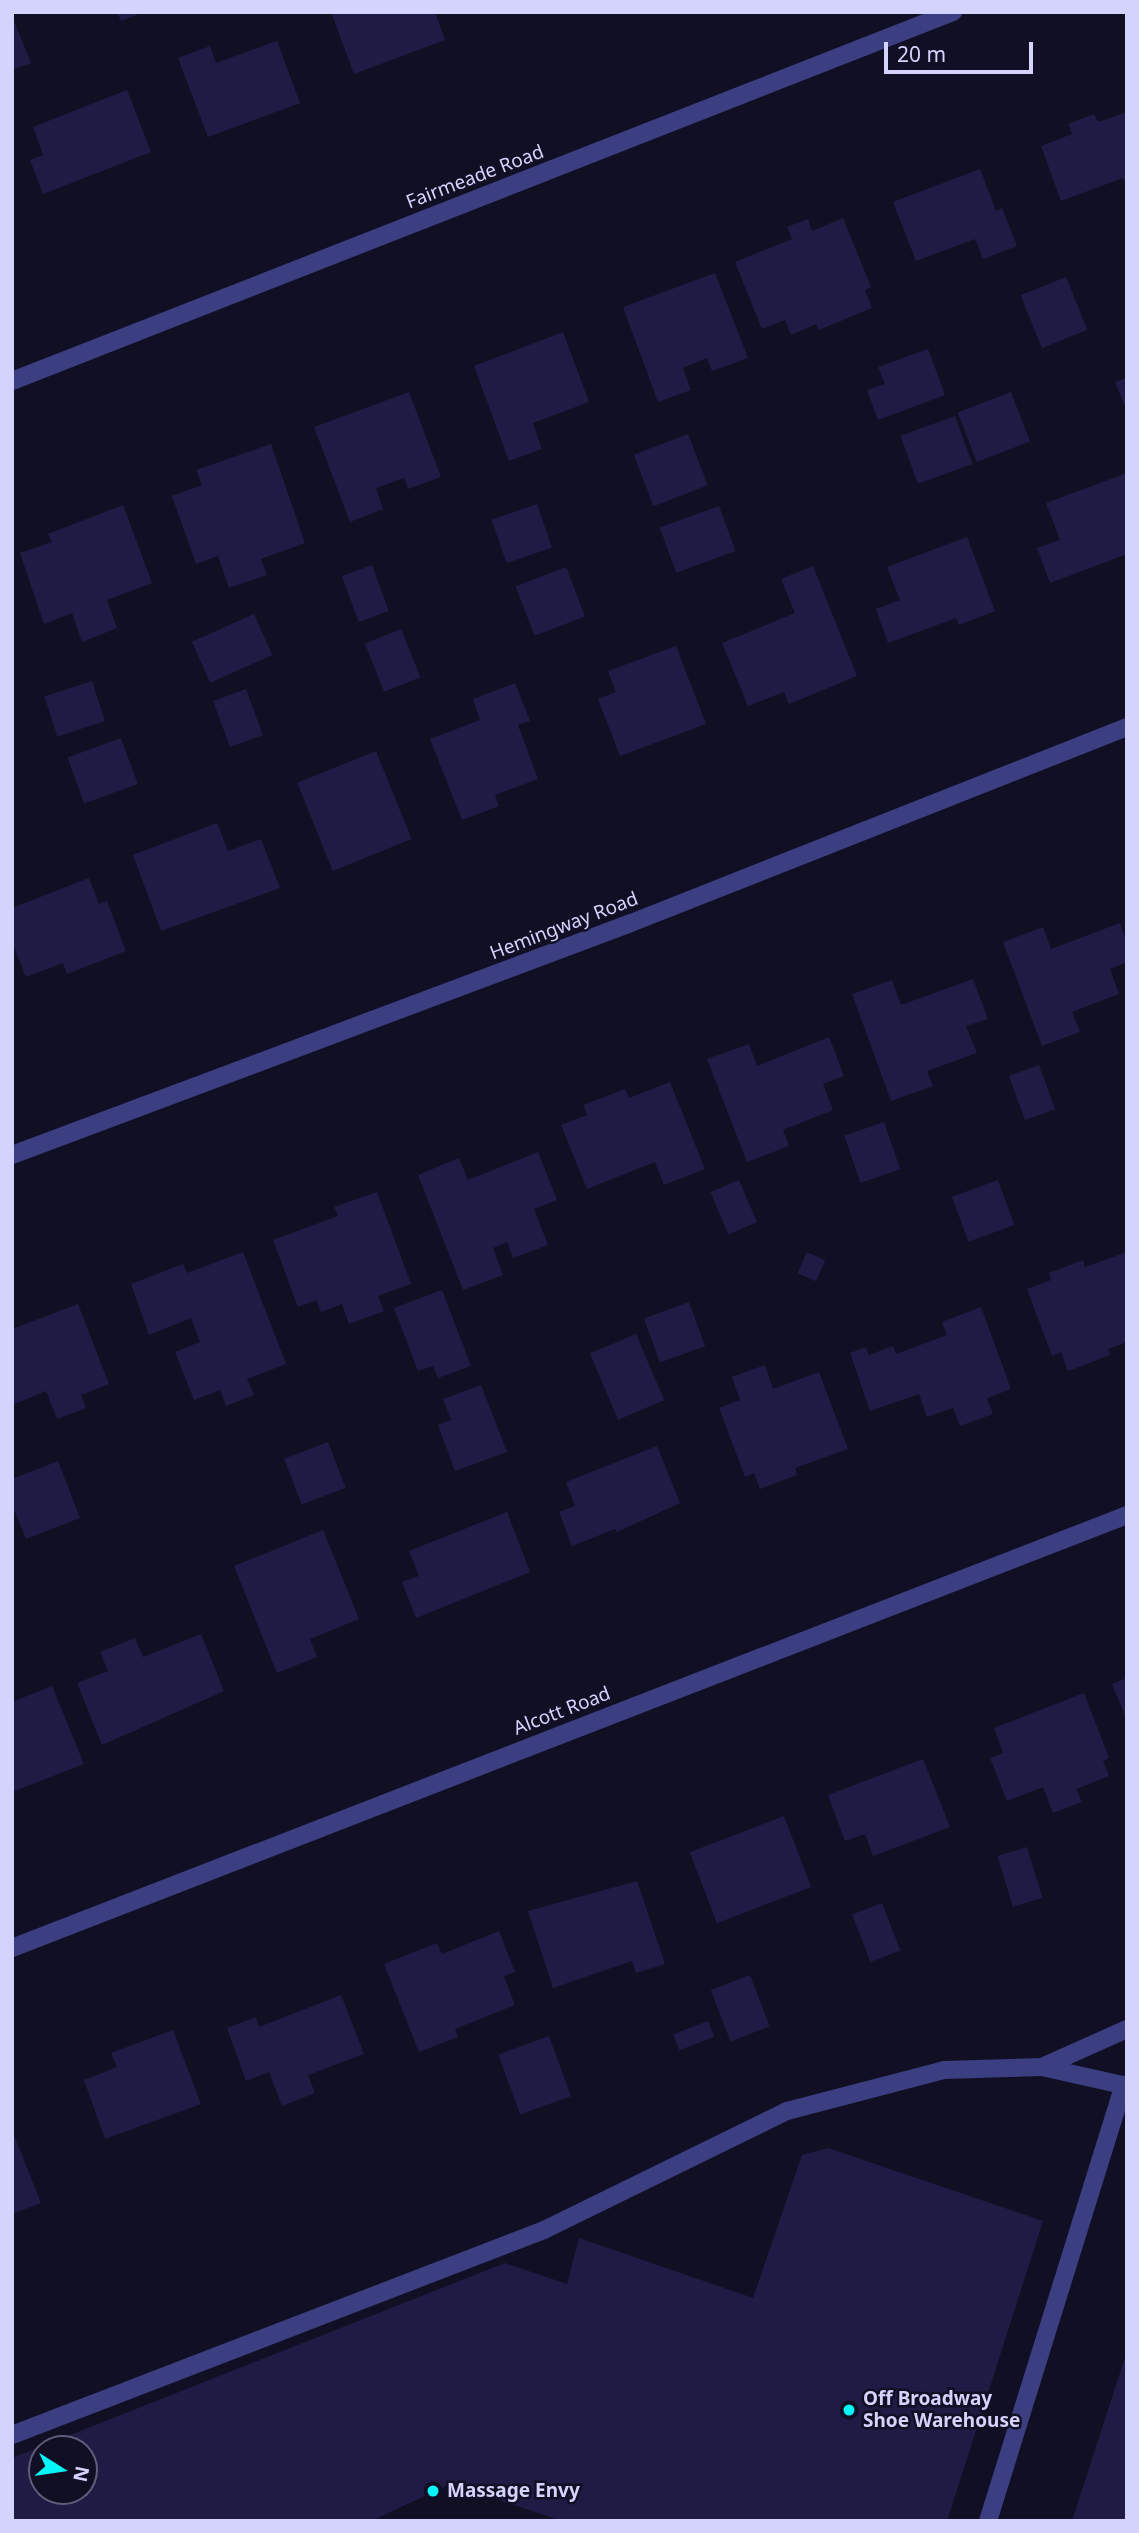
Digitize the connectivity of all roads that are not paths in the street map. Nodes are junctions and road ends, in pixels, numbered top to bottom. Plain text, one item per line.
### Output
1 (953, 12) edge
2 (12, 381) edge
3 (1127, 727) edge
4 (12, 1155) edge
5 (1127, 1515) edge
6 (12, 1948) edge
7 (1127, 2029) edge
8 (1042, 2067) junction
9 (1126, 2085) edge
10 (12, 2435) edge
11 (988, 2521) edge

1 - 2 street, Fairmeade Road
3 - 4 street, Hemingway Road
5 - 6 street, Alcott Road
7 - 8 street
8 - 9 street
8 - 10 street
9 - 11 street

